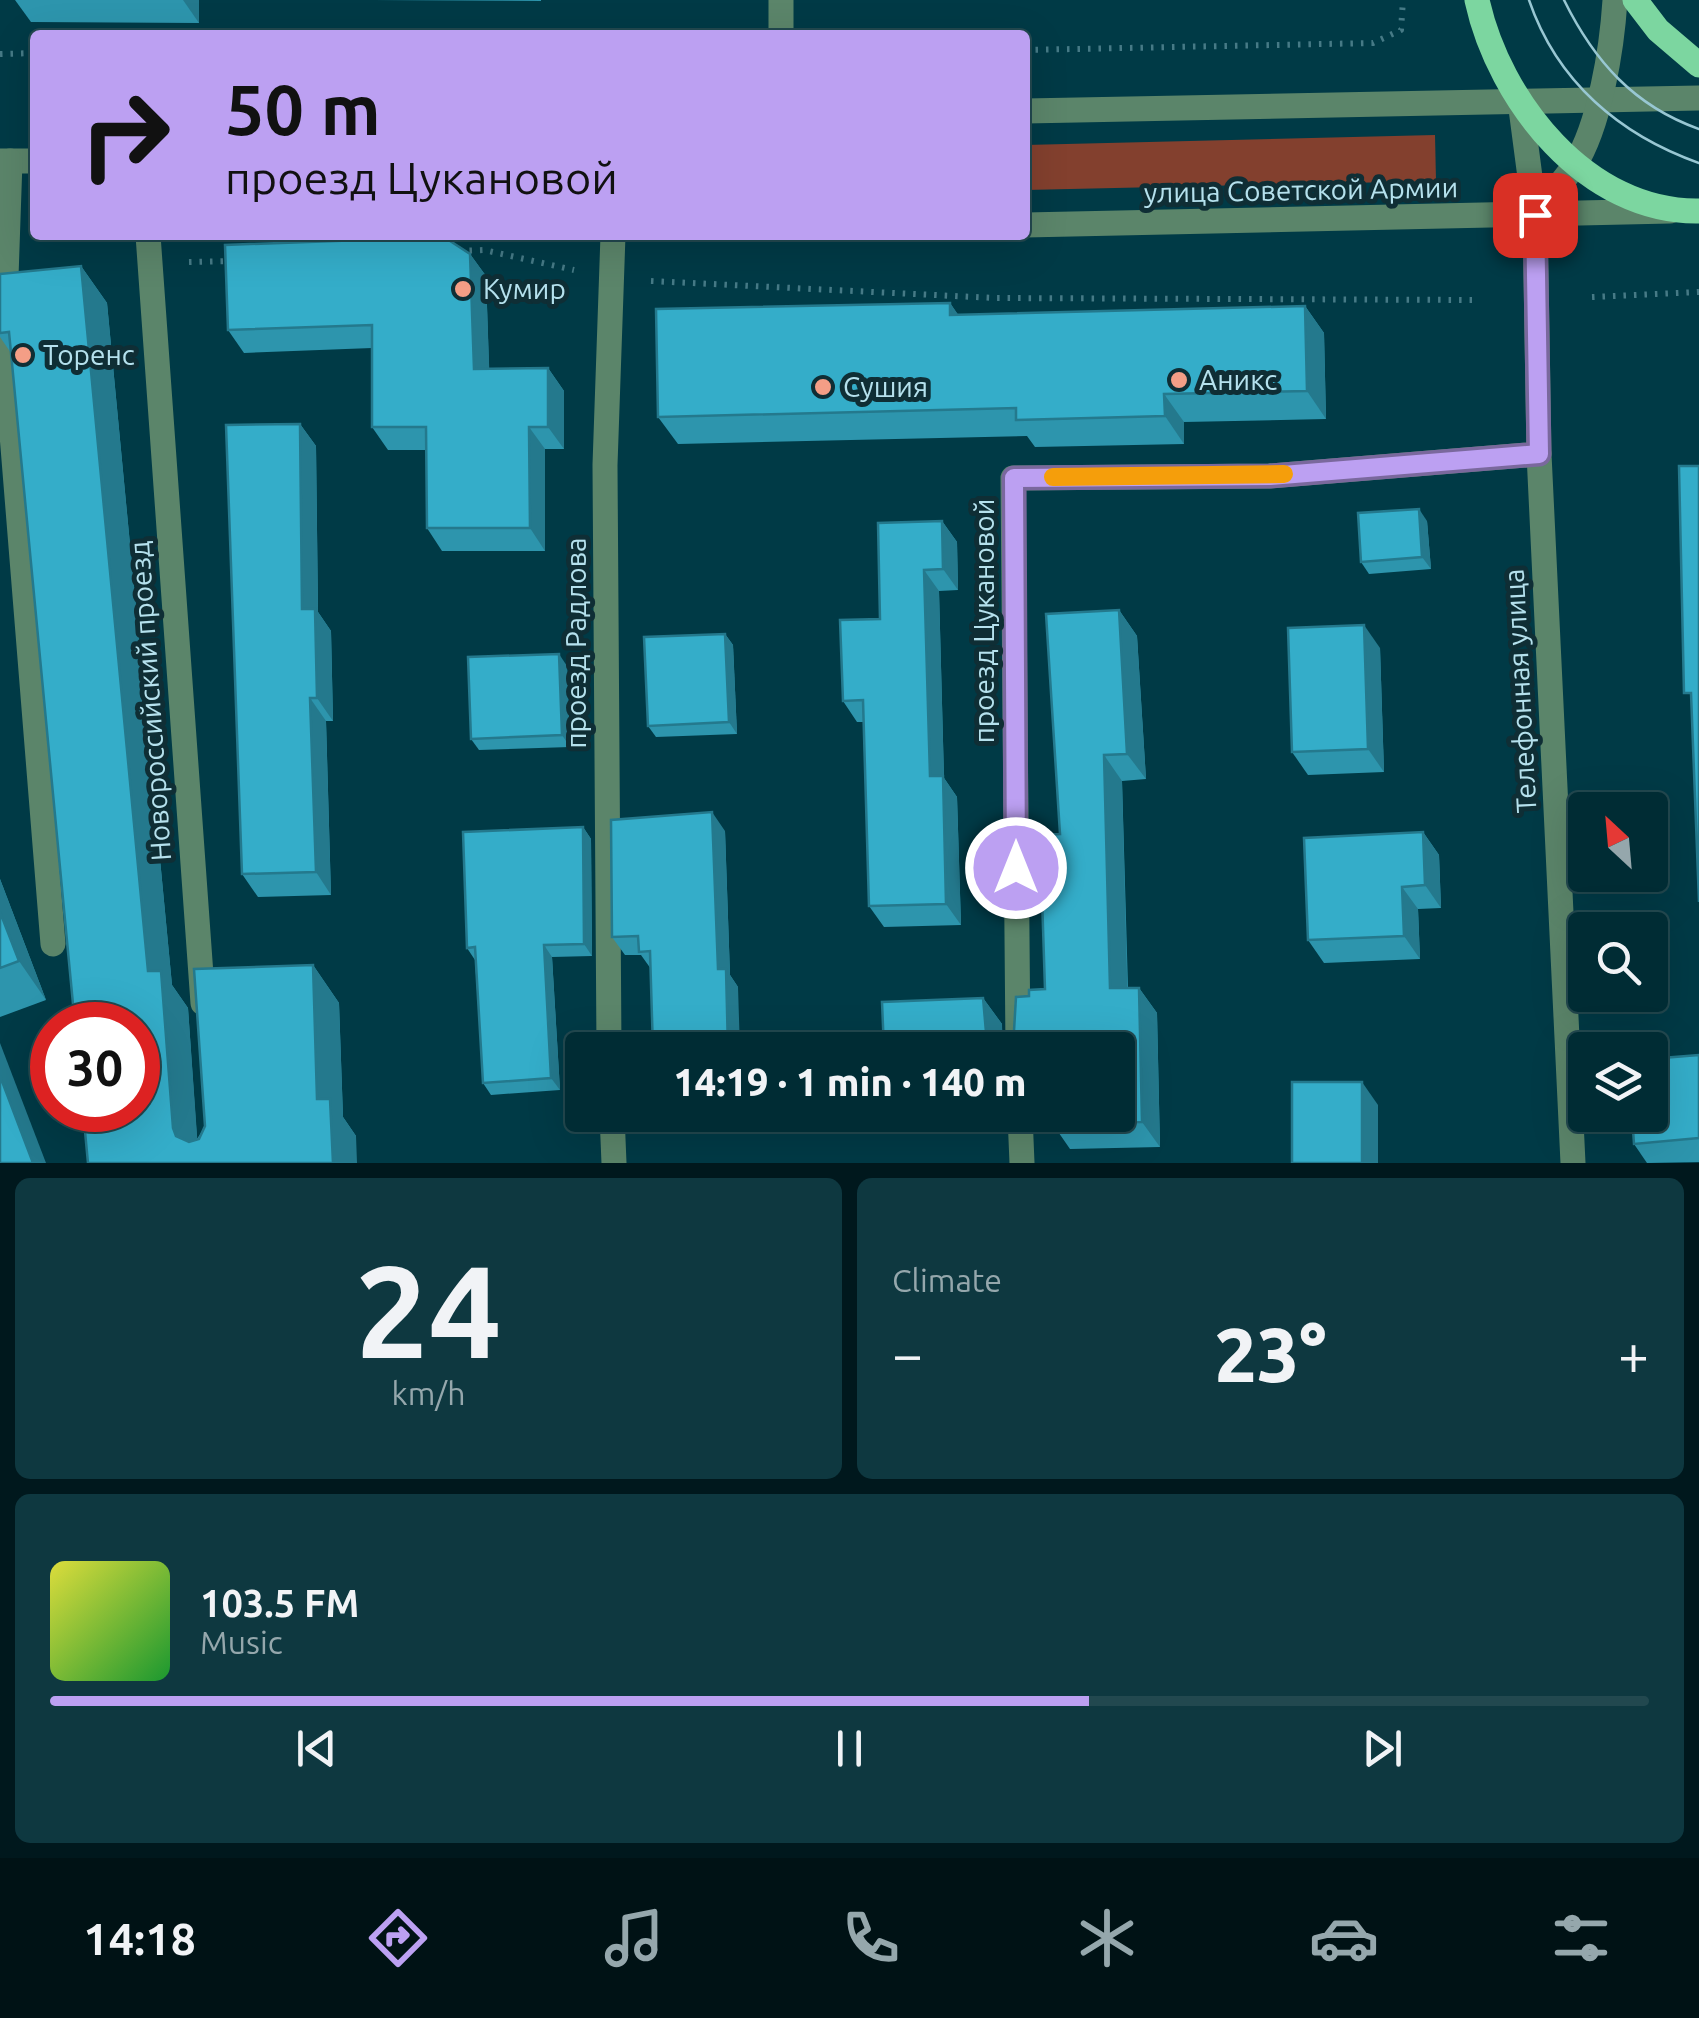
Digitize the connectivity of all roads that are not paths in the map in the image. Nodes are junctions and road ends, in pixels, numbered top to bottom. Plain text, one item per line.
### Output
1 (780, 0) edge
2 (1477, 0) edge
3 (1615, 0) edge
4 (1635, 0) edge
5 (780, 30) edge
6 (1699, 65) edge
7 (1699, 98) edge
8 (1598, 100) junction
9 (1520, 101) junction
10 (1030, 111) edge
11 (15, 161) edge
12 (1576, 163) junction
13 (1687, 211) edge
14 (1535, 215) junction
15 (1030, 225) edge
16 (148, 240) edge
17 (613, 240) edge
18 (1539, 454) junction
19 (53, 944) dead end
20 (204, 1026) edge
21 (609, 1032) edge
22 (1018, 1032) edge
23 (613, 1132) edge
24 (1021, 1132) edge
25 (614, 1163) edge
26 (1022, 1163) edge
27 (1573, 1163) edge

1 - 5 street
2 - 9 main road
3 - 8 street
4 - 6 main road
7 - 8 street
8 - 9 street
8 - 12 street
9 - 10 street
9 - 12 main road
9 - 14 street, Телефонная улица
11 - 19 street
12 - 13 main road
12 - 14 street
13 - 14 street, улица Советской Армии
14 - 15 street, улица Советской Армии
14 - 18 street, Телефонная улица
16 - 20 street, Новороссийский проезд
17 - 21 street, проезд Радлова
18 - 22 street, проезд Цукановой
18 - 27 street, Телефонная улица
23 - 25 street
24 - 26 street

